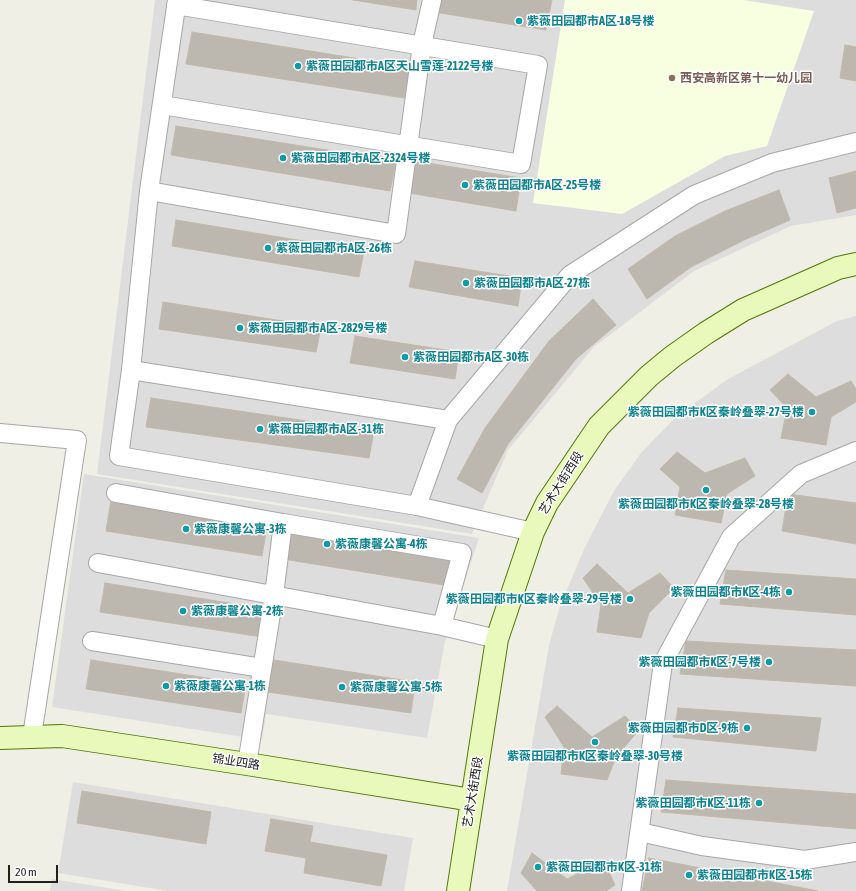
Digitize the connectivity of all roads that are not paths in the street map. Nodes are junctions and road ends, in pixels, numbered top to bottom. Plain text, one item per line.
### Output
1 (432, 0) edge
2 (177, 3) edge
3 (422, 45) junction
4 (162, 105) junction
5 (856, 142) edge
6 (408, 145) junction
7 (150, 191) junction
8 (856, 264) edge
9 (131, 370) junction
10 (448, 420) junction
11 (0, 433) edge
12 (856, 451) edge
13 (116, 493) dead end
14 (417, 506) junction
15 (283, 523) junction
16 (533, 532) junction
17 (98, 563) dead end
18 (274, 595) junction
19 (442, 626) junction
20 (497, 639) junction
21 (92, 641) dead end
22 (262, 668) junction
23 (32, 736) junction
24 (0, 738) edge
25 (247, 764) junction
26 (472, 800) junction
27 (640, 832) junction
28 (856, 852) edge
29 (458, 891) edge
30 (632, 891) edge

1 - 3 street
2 - 3 street
2 - 4 street
3 - 6 street
3 - 6 street
4 - 6 street
4 - 7 street
5 - 10 street
6 - 7 street
7 - 9 street
8 - 16 street, 艺术大街西段
9 - 10 street
9 - 14 street
10 - 14 street
11 - 23 street
12 - 27 street
13 - 15 street
14 - 16 street
15 - 18 street
15 - 19 street
16 - 20 street, 艺术大街西段
17 - 18 street
18 - 19 street
18 - 22 street
19 - 20 street
20 - 26 street, 艺术大街西段
21 - 22 street
22 - 25 street
23 - 24 street, 锦业四路
23 - 25 street, 锦业四路
25 - 26 street, 锦业四路
26 - 29 street, 艺术大街西段
27 - 28 street
27 - 30 street

